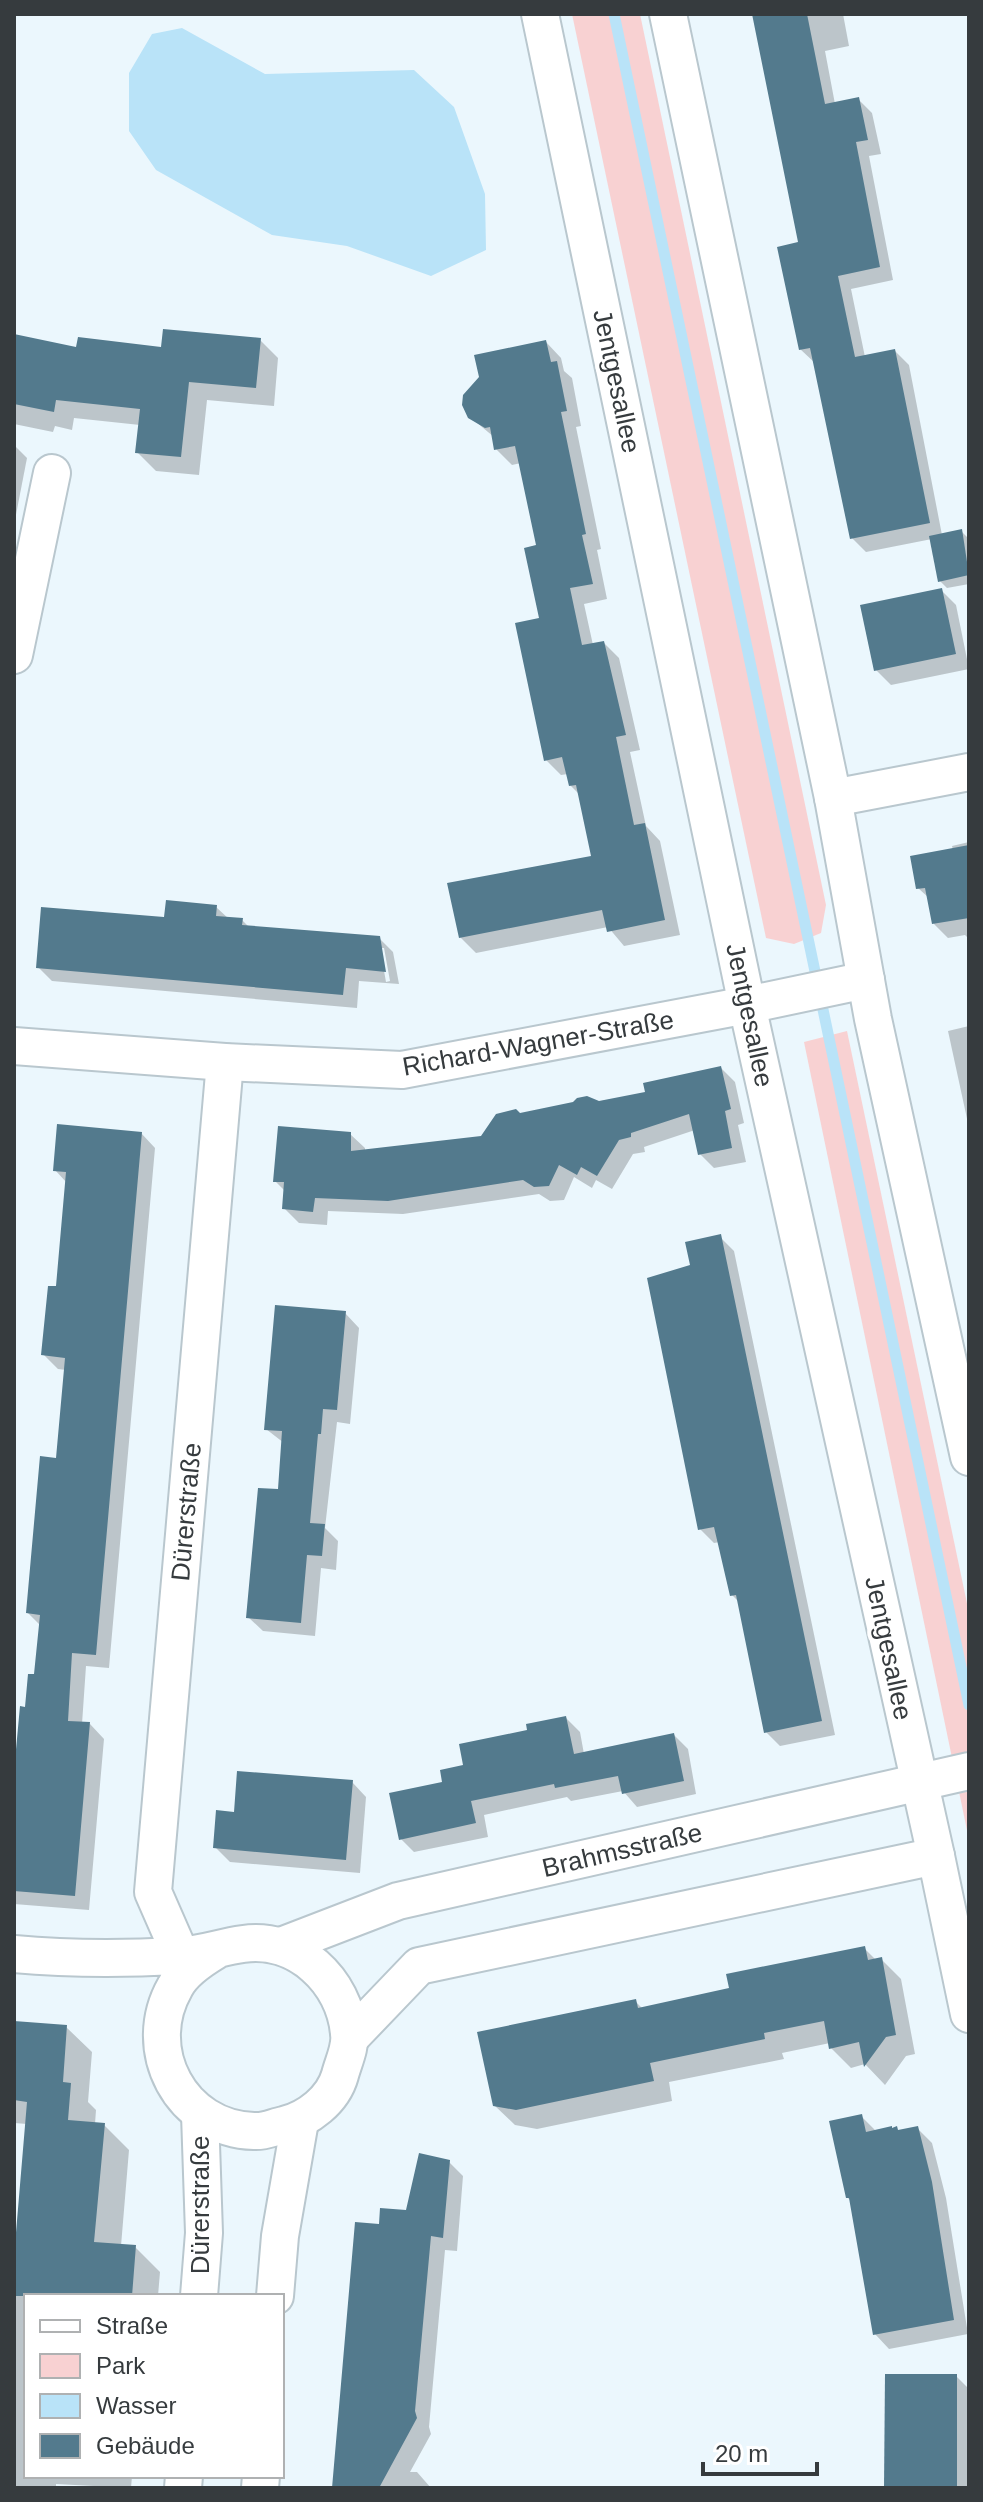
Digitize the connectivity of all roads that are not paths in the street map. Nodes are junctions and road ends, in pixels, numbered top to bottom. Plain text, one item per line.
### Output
1 (540, 14) edge
2 (668, 14) edge
3 (52, 473) dead end
4 (14, 655) edge
5 (969, 772) edge
6 (833, 798) junction
7 (866, 980) junction
8 (747, 1005) junction
9 (14, 1046) edge
10 (225, 1062) junction
11 (969, 1457) edge
12 (969, 1771) edge
13 (918, 1782) junction
14 (936, 1856) junction
15 (281, 1946) junction
16 (14, 1954) edge
17 (198, 1954) junction
18 (969, 2014) edge
19 (350, 2038) junction
20 (200, 2114) junction
21 (300, 2121) junction
22 (199, 2294) edge
23 (275, 2294) edge

1 - 8 street, Jentgesallee
2 - 6 street
3 - 4 street
5 - 6 street
6 - 7 street
7 - 8 street, Richard-Wagner-Straße
7 - 11 street
8 - 10 street, Richard-Wagner-Straße
8 - 13 street, Jentgesallee
9 - 10 street, Richard-Wagner-Straße
10 - 17 street, Dürerstraße
12 - 13 street, Brahmsstraße
13 - 14 street, Jentgesallee
13 - 15 street, Brahmsstraße
14 - 18 street, Jentgesallee
14 - 19 street
15 - 17 street
15 - 19 street
16 - 17 street
17 - 20 street
19 - 21 street
20 - 21 street
20 - 22 street, Dürerstraße
21 - 23 street

